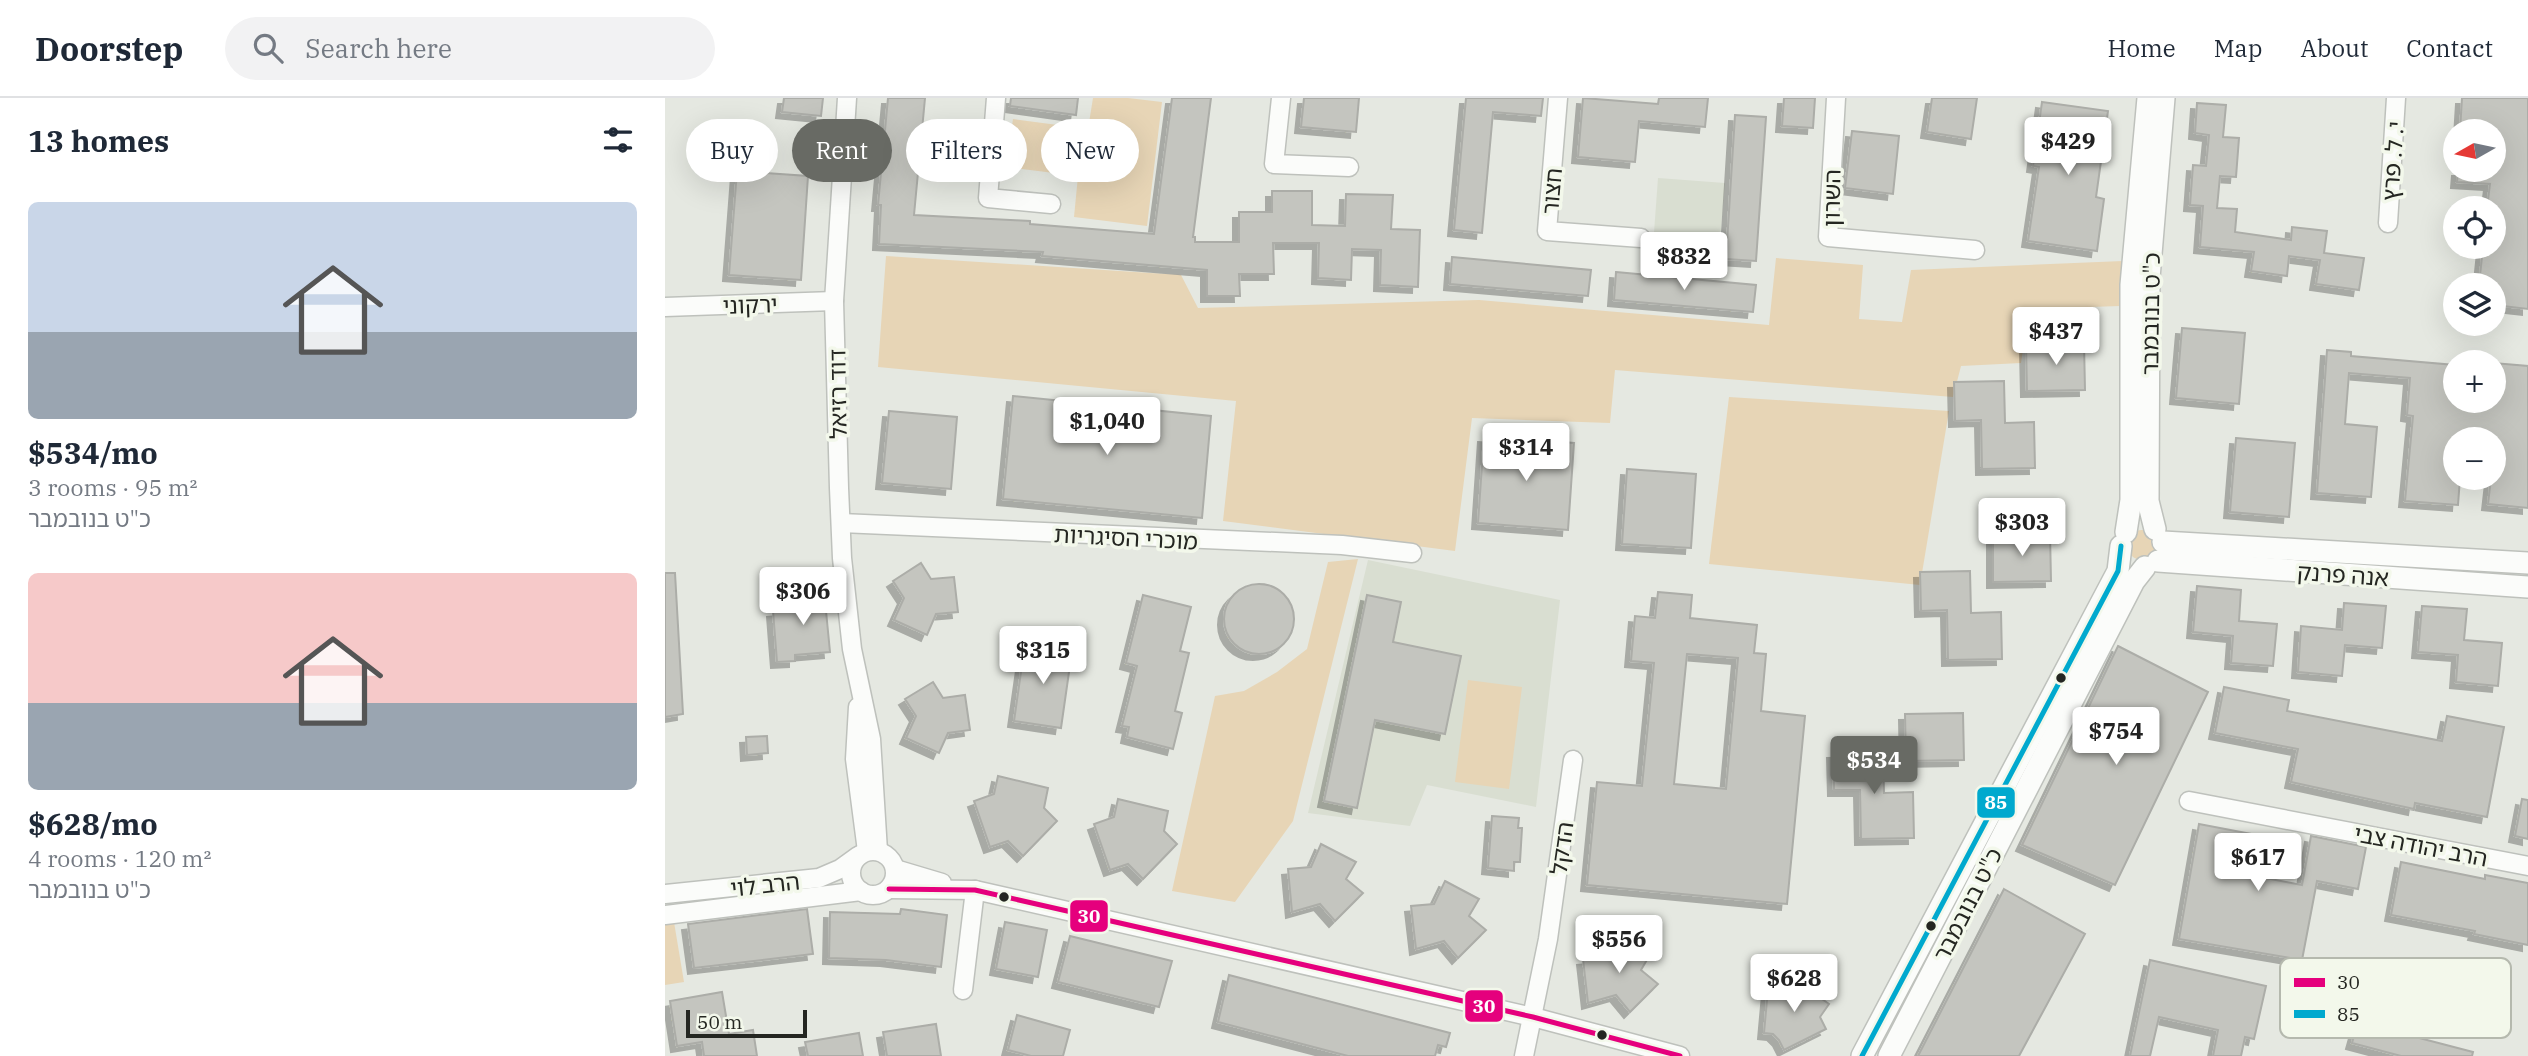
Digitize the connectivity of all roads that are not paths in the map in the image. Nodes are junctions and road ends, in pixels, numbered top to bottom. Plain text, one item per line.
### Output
1 (847, 98) edge
2 (996, 98) edge
3 (1281, 98) edge
4 (1558, 98) edge
5 (1836, 98) edge
6 (2148, 98) edge
7 (2164, 98) edge
8 (2396, 98) edge
9 (1349, 167) dead end
10 (1051, 204) dead end
11 (2388, 223) dead end
12 (1641, 238) dead end
13 (1975, 250) dead end
14 (835, 302) junction
15 (665, 307) edge
16 (841, 523) junction
17 (2123, 539) junction
18 (2155, 550) junction
19 (1412, 552) dead end
20 (2528, 563) edge
21 (2528, 587) edge
22 (1573, 761) dead end
23 (2189, 802) dead end
24 (868, 853) junction
25 (2528, 866) edge
26 (895, 869) junction
27 (889, 889) junction
28 (967, 889) junction
29 (861, 891) junction
30 (665, 894) edge
31 (665, 915) edge
32 (963, 990) dead end
33 (1533, 1017) junction
34 (1524, 1056) edge
35 (1680, 1056) edge
36 (1862, 1056) edge
37 (1889, 1056) edge

1 - 14 street, דוד רזיאל
2 - 10 street
3 - 9 street
4 - 12 street, חצור
5 - 13 street, השרון
6 - 17 street, כ"ט בנובמבר
7 - 18 street, כ"ט בנובמבר
8 - 11 street, י. ל. פרץ
14 - 15 street, ירקוני
14 - 16 street, דוד רזיאל
16 - 19 street, מוכרי הסיגריות
16 - 24 street, דוד רזיאל
17 - 18 street
17 - 18 street
17 - 36 street, כ"ט בנובמבר
18 - 20 street, אנה פרנק
18 - 21 street, אנה פרנק
18 - 37 street, כ"ט בנובמבר
22 - 33 street, הדקל
23 - 25 street, הרב יהודה צבי
24 - 26 street
24 - 29 street
24 - 30 street, הרב לוי
26 - 27 street
26 - 28 street
27 - 28 street
27 - 29 street
28 - 32 street
28 - 33 street
29 - 31 street, הרב לוי
33 - 34 street, הדקל
33 - 35 street

